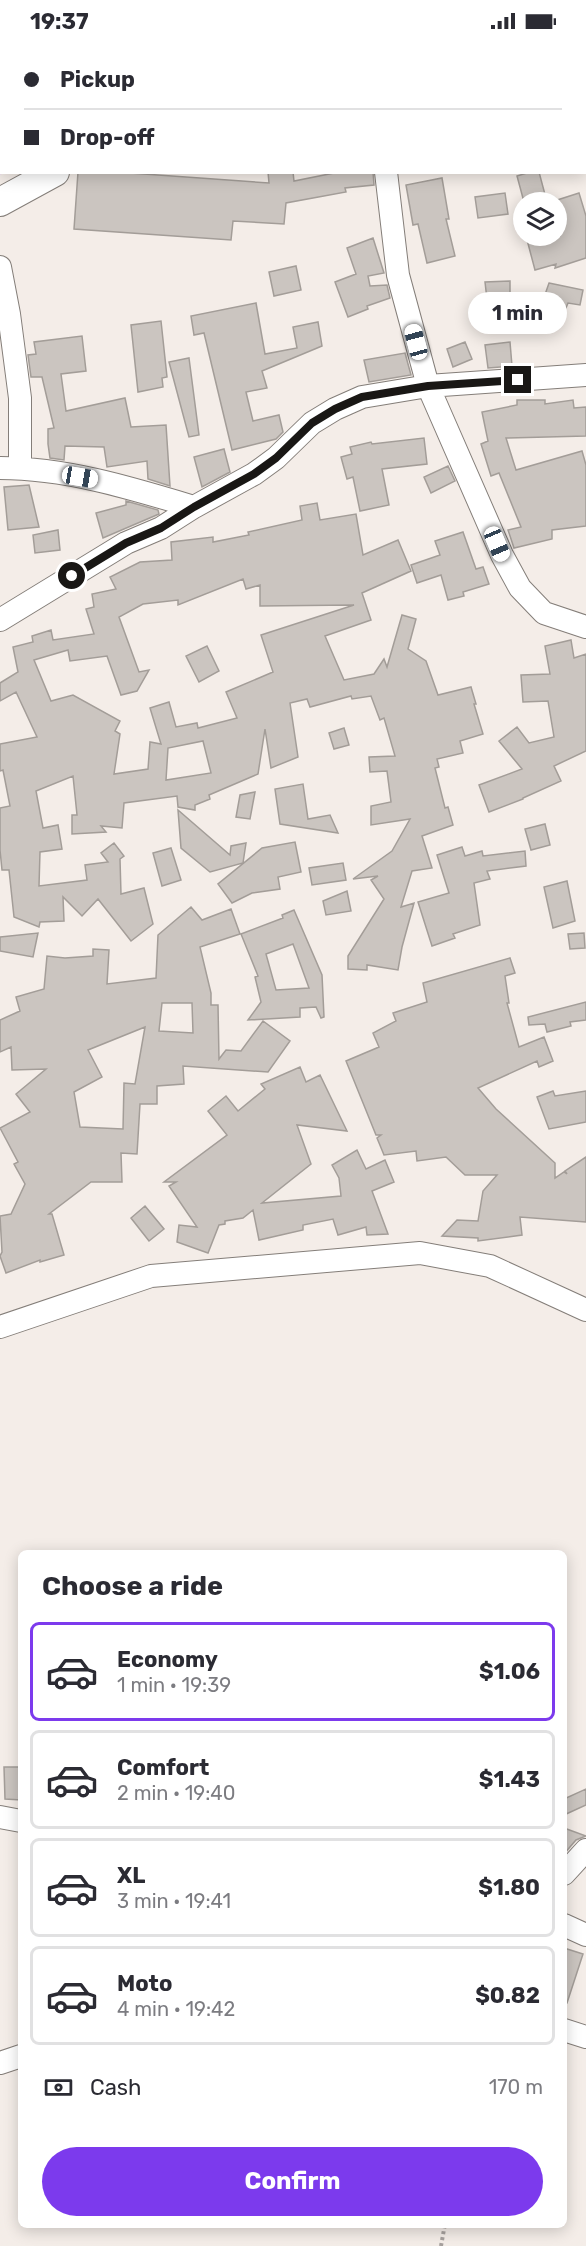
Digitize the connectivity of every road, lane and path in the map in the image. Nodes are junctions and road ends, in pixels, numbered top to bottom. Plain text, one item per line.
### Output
1 (51, 174) edge
2 (386, 174) edge
3 (0, 202) edge
4 (0, 267) edge
5 (586, 375) edge
6 (428, 386) junction
7 (10, 468) edge
8 (194, 507) junction
9 (0, 620) edge
10 (586, 627) edge
11 (586, 1310) edge
12 (0, 1327) edge
13 (0, 1817) edge
14 (18, 1820) edge
15 (586, 1851) edge
16 (567, 1871) edge
17 (567, 1927) edge
18 (586, 1935) edge
19 (567, 2031) edge
20 (586, 2037) edge
21 (18, 2057) edge
22 (0, 2063) edge
23 (445, 2228) edge
24 (441, 2246) edge

1 - 3 street
2 - 6 street
4 - 7 street
5 - 6 street
6 - 8 street
6 - 10 street
7 - 8 street
8 - 9 street
11 - 12 street
13 - 14 street
15 - 16 street
17 - 18 street
19 - 20 street
21 - 22 street
23 - 24 path

